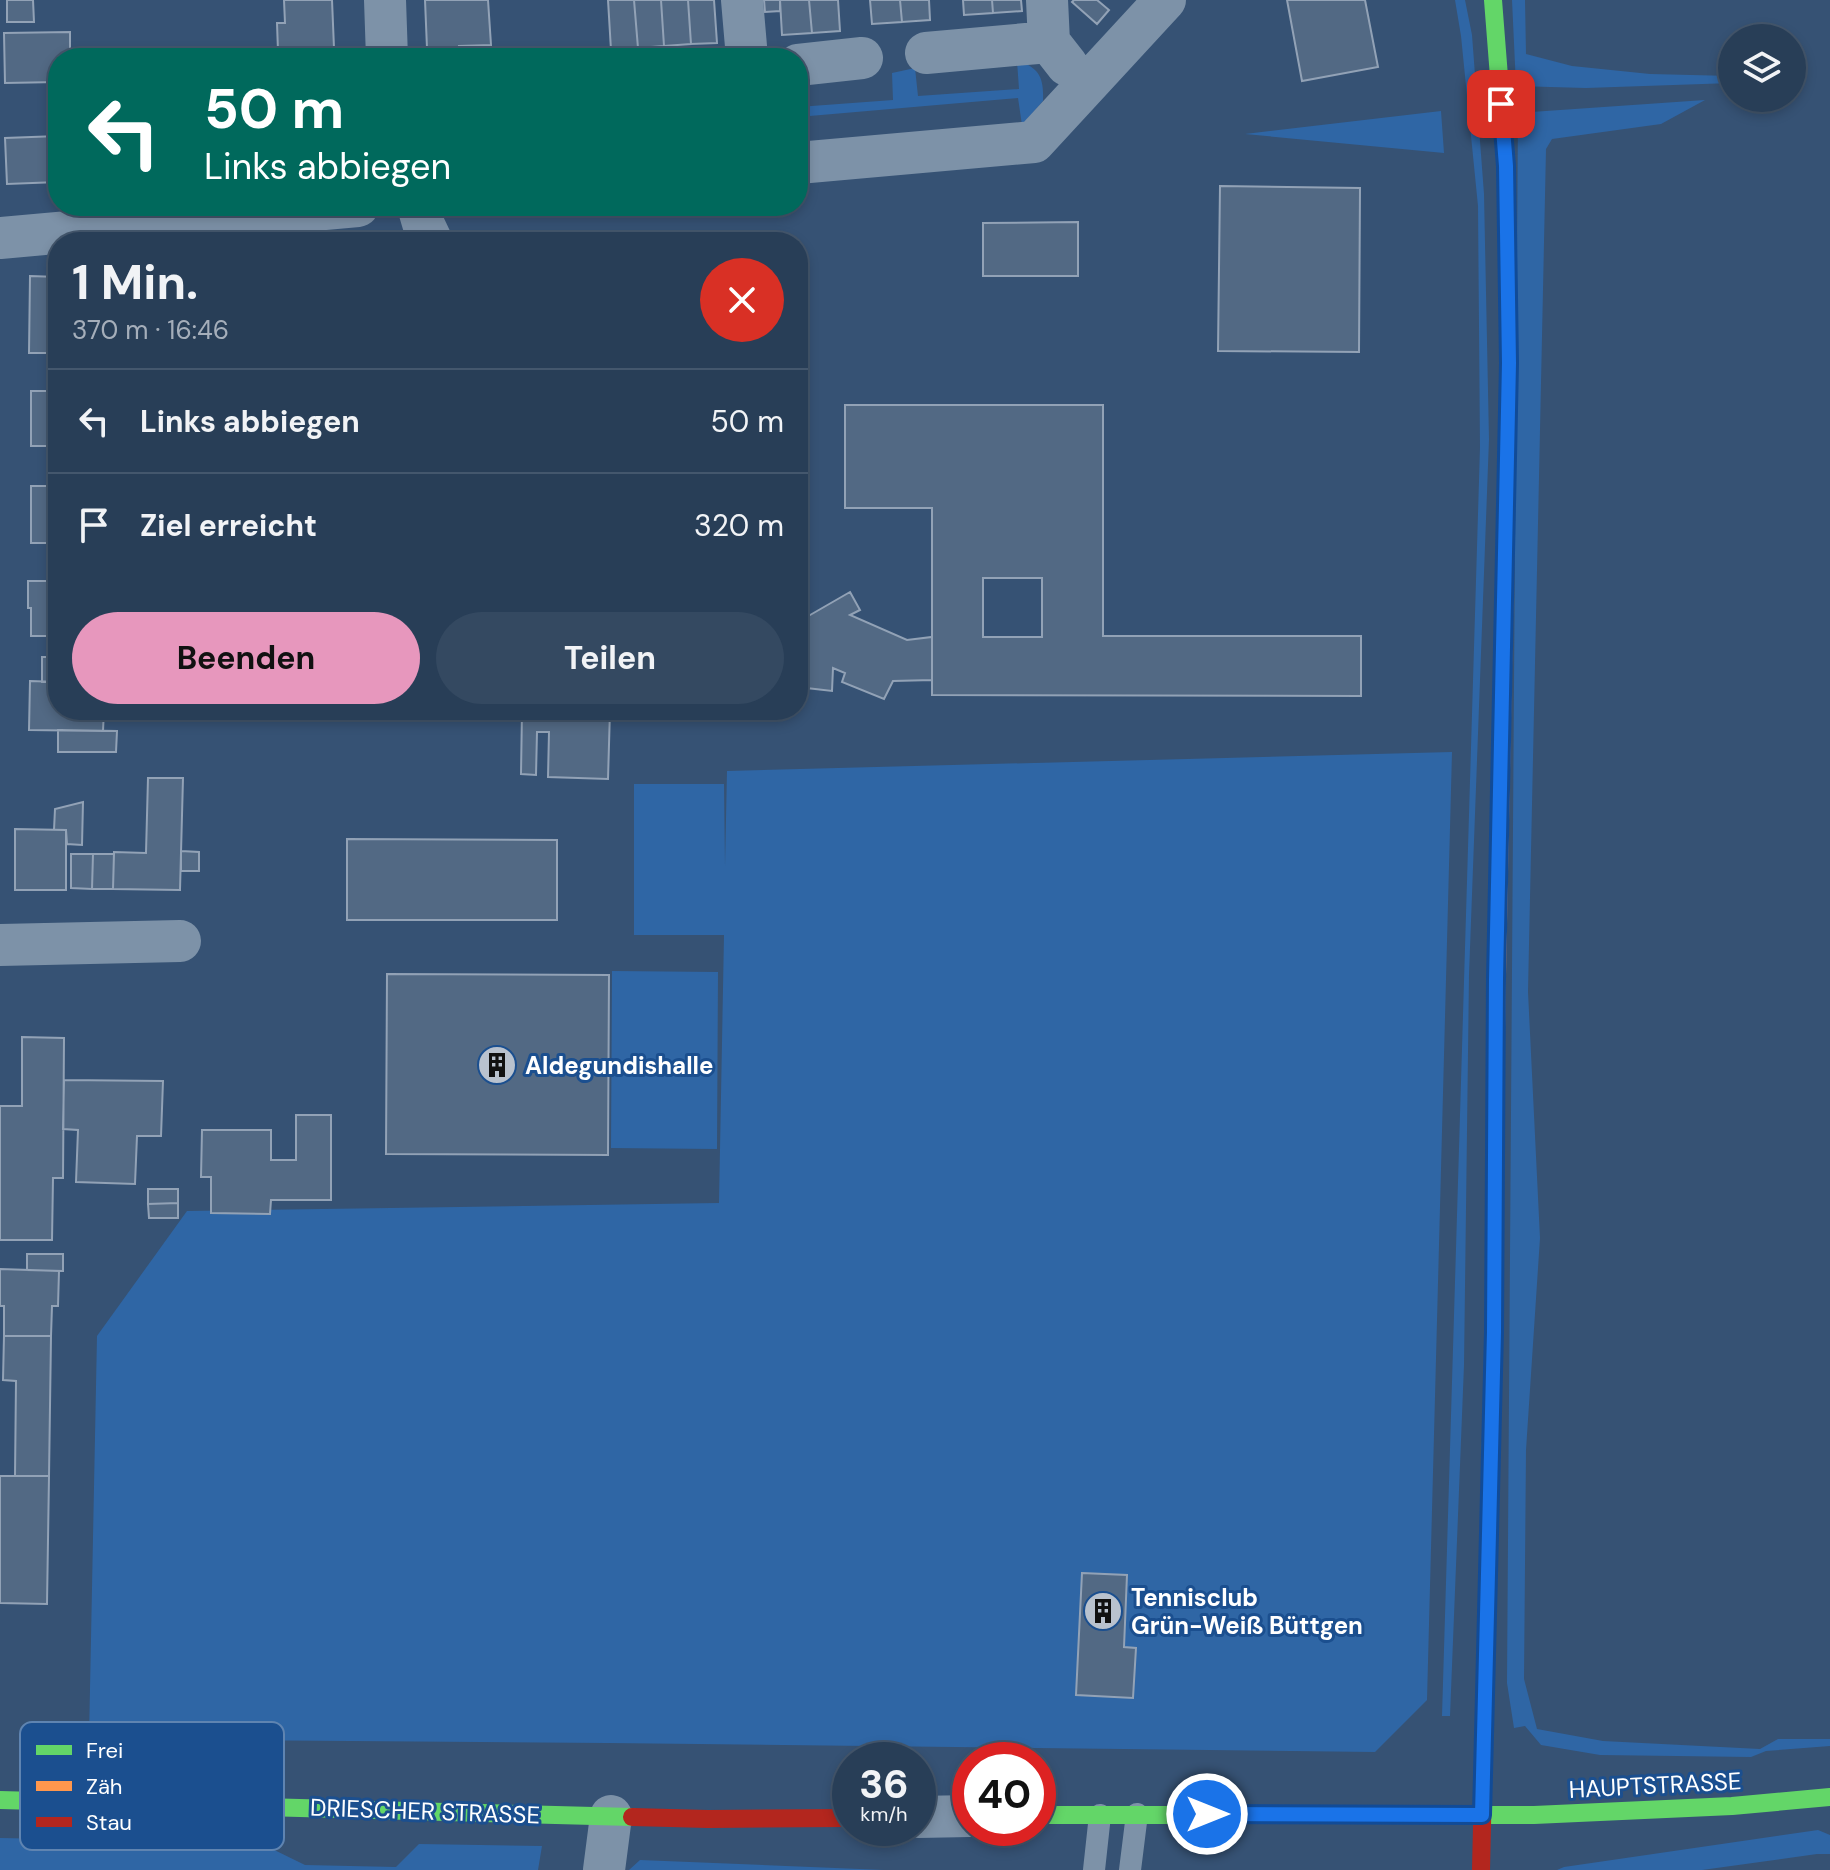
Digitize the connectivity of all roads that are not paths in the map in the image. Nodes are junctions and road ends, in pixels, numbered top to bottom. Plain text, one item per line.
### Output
1 (385, 0) edge
2 (742, 0) edge
3 (1047, 0) edge
4 (1165, 0) edge
5 (1493, 0) edge
6 (1049, 42) junction
7 (387, 48) edge
8 (746, 48) edge
9 (926, 53) dead end
10 (862, 58) dead end
11 (808, 64) edge
12 (1086, 86) junction
13 (808, 162) edge
14 (246, 216) edge
15 (67, 232) edge
16 (48, 234) edge
17 (0, 238) edge
18 (180, 941) dead end
19 (0, 945) edge
20 (1830, 1797) edge
21 (0, 1800) edge
22 (20, 1801) edge
23 (284, 1807) edge
24 (1137, 1814) junction
25 (1056, 1815) edge
26 (1100, 1815) junction
27 (1482, 1815) junction
28 (611, 1816) junction
29 (832, 1818) edge
30 (604, 1870) edge
31 (1094, 1870) edge
32 (1130, 1870) edge
33 (1481, 1870) edge

1 - 7 street
2 - 8 street
3 - 6 street
4 - 12 street
5 - 27 main road
6 - 9 street
6 - 12 street
10 - 11 street
12 - 13 street
14 - 15 street
16 - 17 street
18 - 19 street
20 - 27 main road, HAUPTSTRASSE
21 - 22 main road, DRIESCHER STRASSE
23 - 28 main road, DRIESCHER STRASSE
24 - 26 main road
24 - 27 main road
24 - 32 lane
25 - 26 main road
26 - 31 lane
27 - 33 main road
28 - 29 main road, DRIESCHER STRASSE
28 - 30 street

